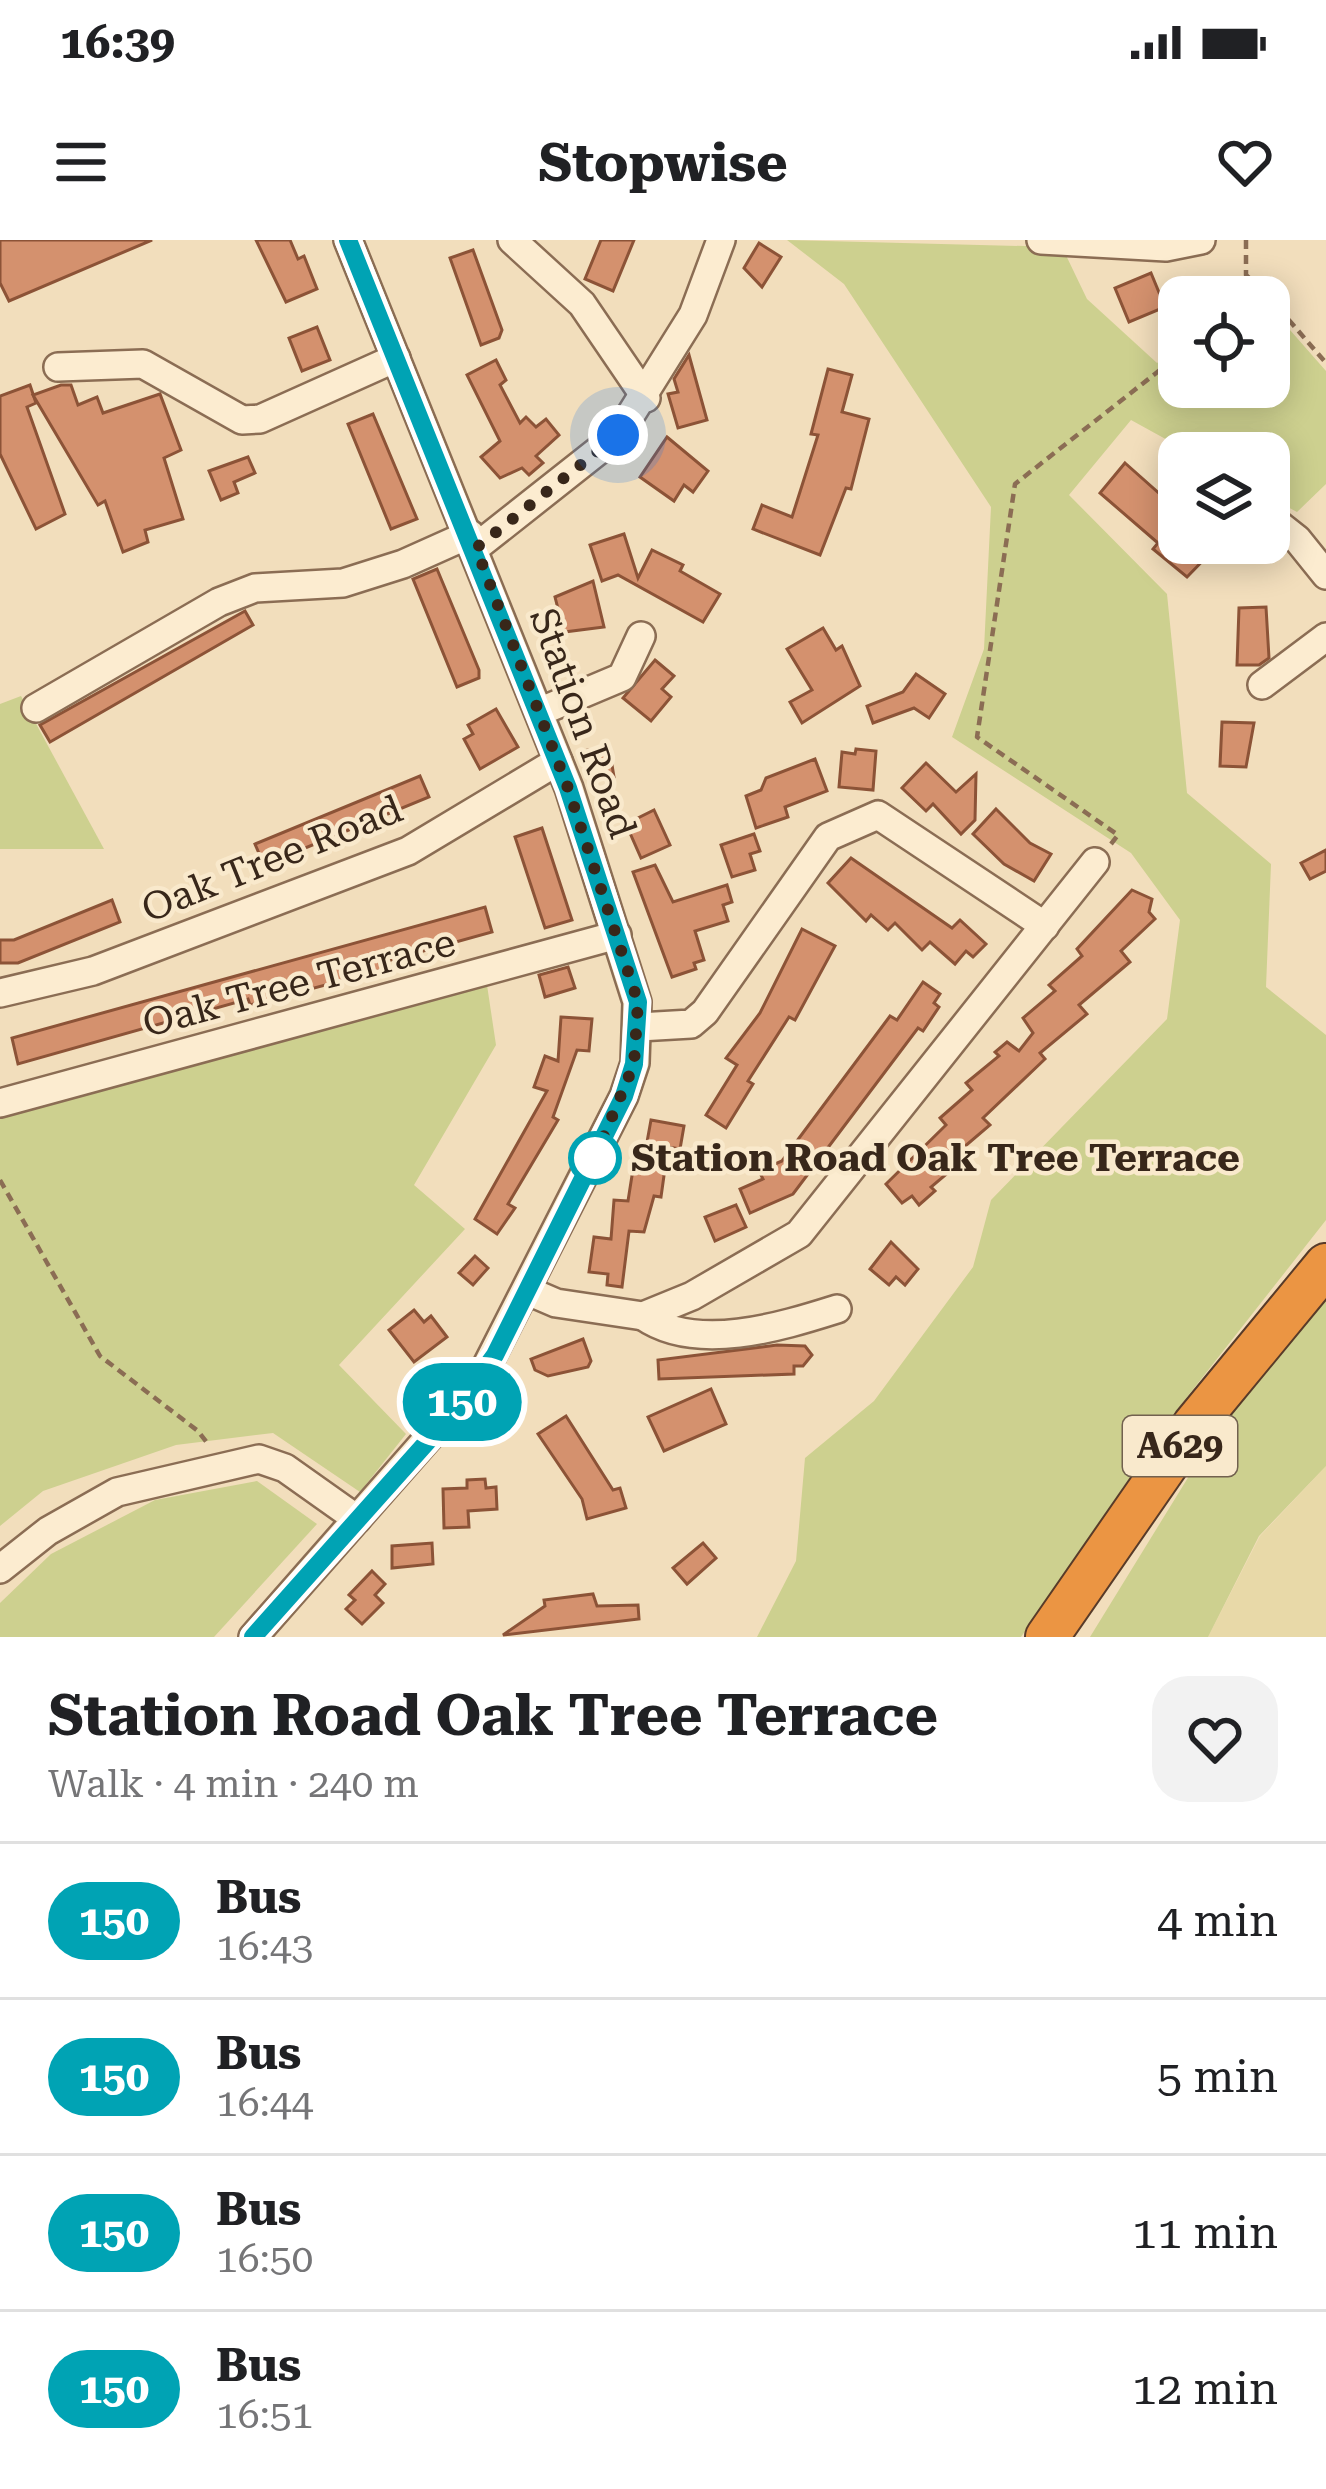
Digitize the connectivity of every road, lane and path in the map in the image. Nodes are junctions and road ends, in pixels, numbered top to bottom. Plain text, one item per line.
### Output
1 (348, 240) edge
2 (512, 240) edge
3 (721, 240) edge
4 (1041, 240) edge
5 (1201, 240) edge
6 (1246, 240) edge
7 (1248, 276) edge
8 (1290, 321) edge
9 (396, 358) junction
10 (1326, 363) edge
11 (58, 367) dead end
12 (1158, 372) edge
13 (646, 398) junction
14 (1290, 534) edge
15 (473, 541) junction
16 (1326, 575) edge
17 (641, 636) dead end
18 (1326, 637) edge
19 (1262, 686) dead end
20 (36, 708) dead end
21 (539, 712) junction
22 (558, 761) junction
23 (1095, 862) joint
24 (1045, 926) junction
25 (617, 935) junction
26 (0, 993) edge
27 (638, 1028) junction
28 (0, 1103) edge
29 (0, 1180) edge
30 (1326, 1265) edge
31 (528, 1291) junction
32 (837, 1309) dead end
33 (643, 1316) junction
34 (223, 1465) junction
35 (357, 1519) junction
36 (0, 1568) edge
37 (253, 1637) edge
38 (1047, 1637) edge

1 - 9 street, Station Road
2 - 13 street
3 - 13 street
4 - 5 street
6 - 7 path
8 - 10 path
9 - 11 street
9 - 15 street, Station Road
12 - 23 path
13 - 15 street
14 - 16 street
15 - 20 street
15 - 21 street, Station Road
17 - 21 street
18 - 19 street
21 - 22 street, Station Road
22 - 25 street, Station Road
22 - 26 street, Oak Tree Road
23 - 24 street
24 - 27 street
24 - 33 street
25 - 27 street, Station Road
25 - 28 street, Oak Tree Terrace
27 - 31 street, Station Road
29 - 34 path
30 - 38 highway, A629
31 - 33 street
31 - 35 street, Station Road
32 - 33 street
34 - 35 street
34 - 36 street
35 - 37 street, Station Road

